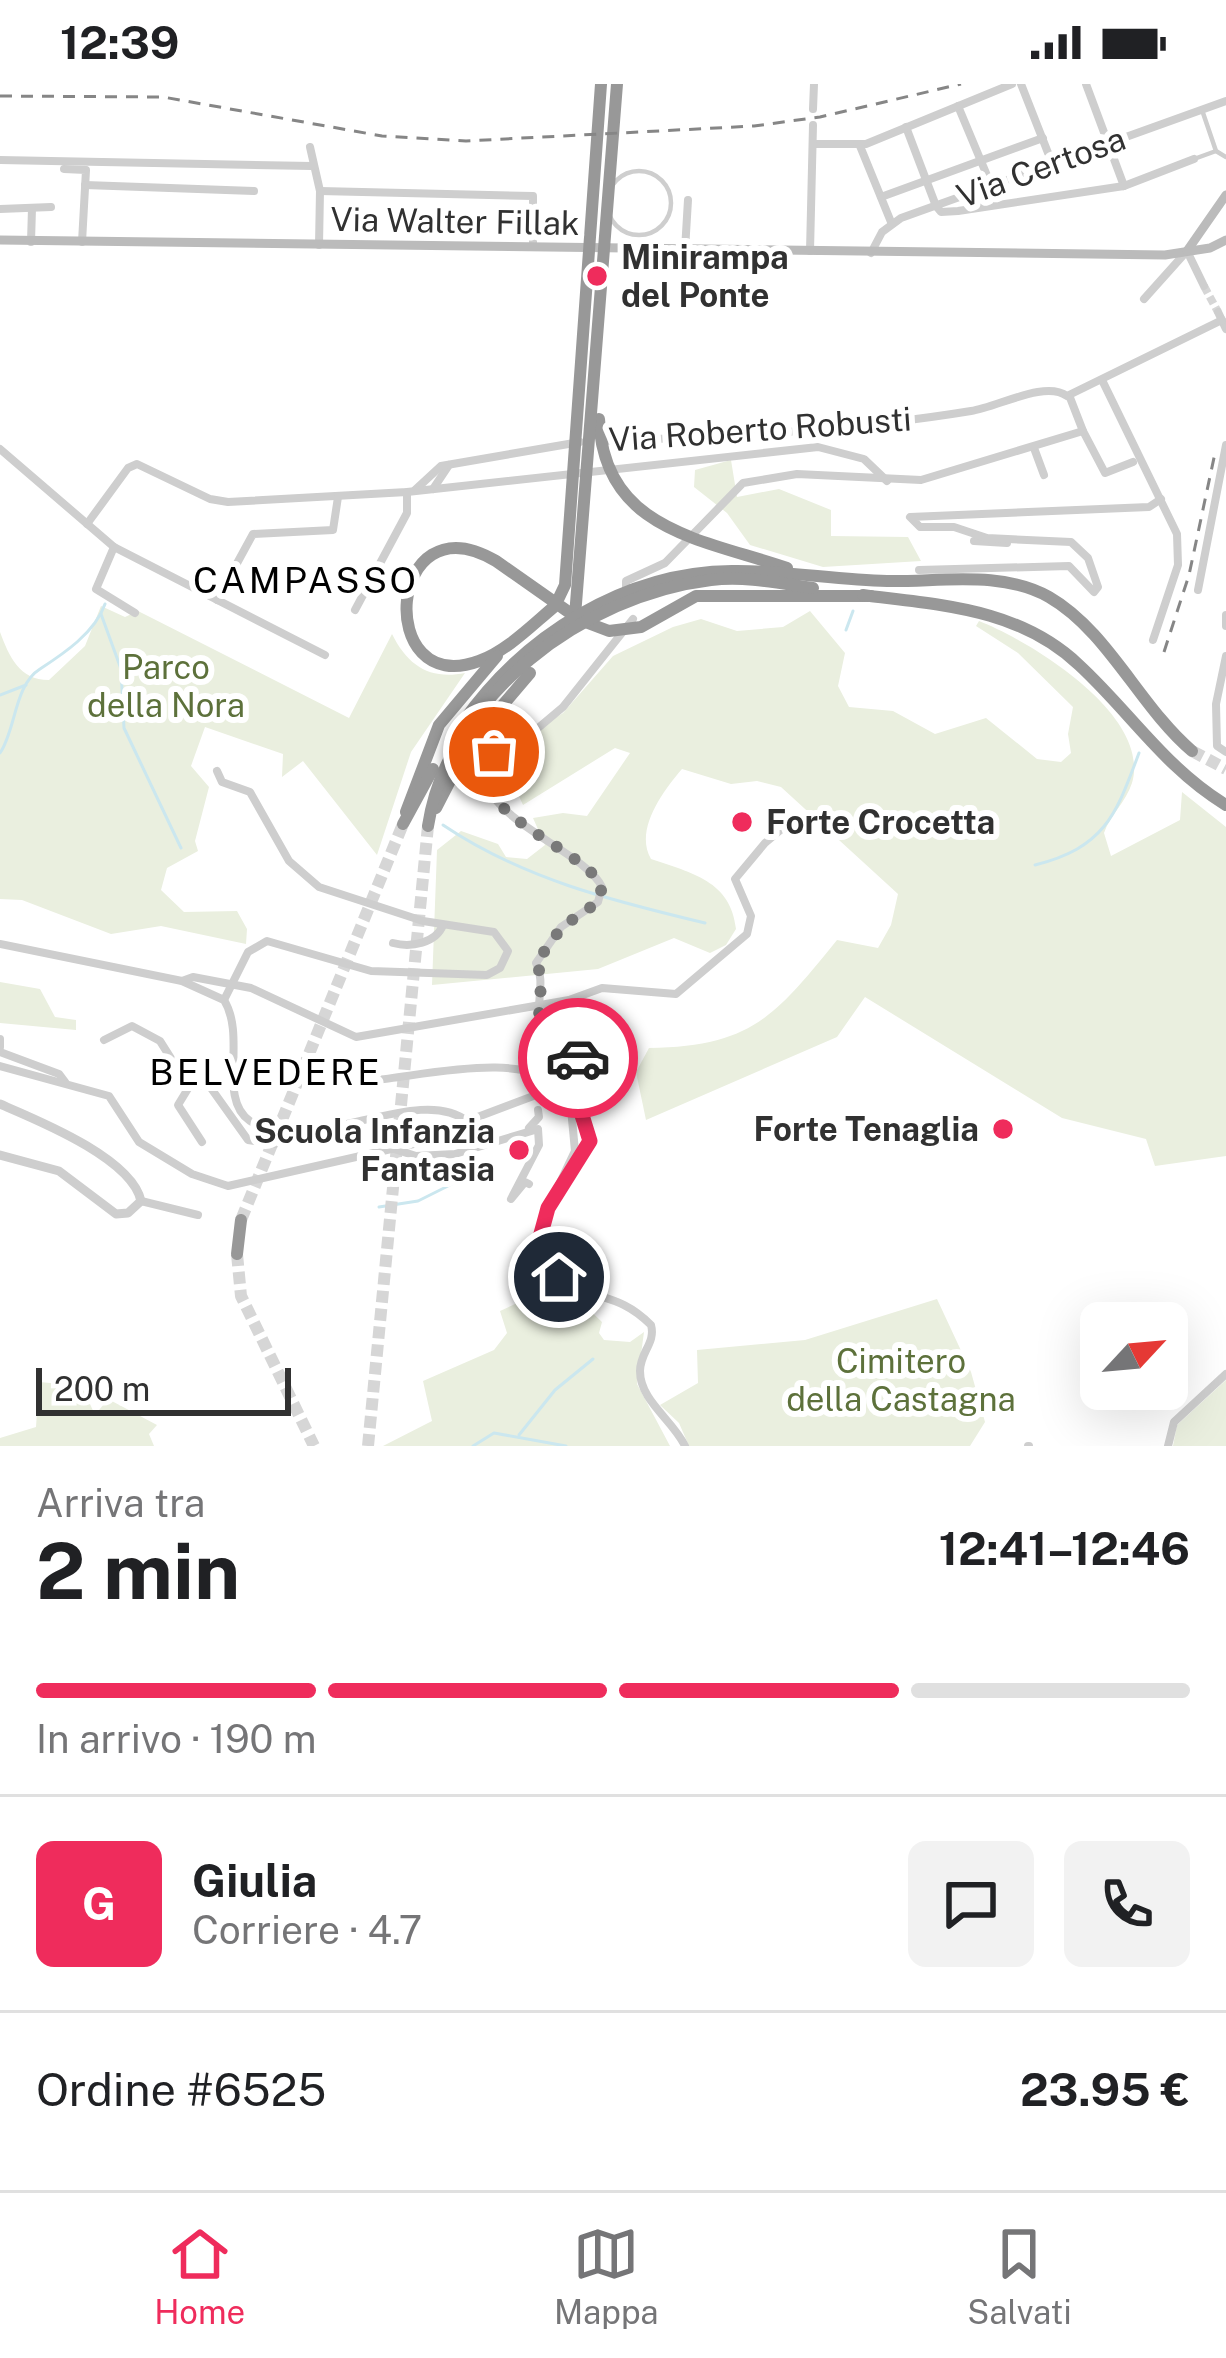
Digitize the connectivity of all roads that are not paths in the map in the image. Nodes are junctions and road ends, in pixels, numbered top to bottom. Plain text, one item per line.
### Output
1 (602, 84) edge
2 (617, 84) edge
3 (814, 84) edge
4 (1012, 84) edge
5 (1021, 84) edge
6 (1086, 84) edge
7 (1226, 101) edge
8 (958, 106) junction
9 (813, 109) dead end
10 (1202, 110) junction
11 (813, 125) dead end
12 (906, 127) junction
13 (1042, 138) junction
14 (1107, 143) junction
15 (813, 144) junction
16 (860, 146) junction
17 (310, 147) dead end
18 (1216, 151) junction
19 (1226, 157) edge
20 (1194, 159) joint
21 (0, 160) edge
22 (981, 163) junction
23 (1052, 163) junction
24 (312, 166) junction
25 (64, 169) dead end
26 (662, 180) joint
27 (928, 181) junction
28 (85, 185) junction
29 (991, 185) junction
30 (1124, 186) junction
31 (254, 190) dead end
32 (320, 191) junction
33 (1226, 195) edge
34 (881, 197) junction
35 (688, 200) dead end
36 (936, 206) junction
37 (32, 208) junction
38 (51, 208) dead end
39 (0, 209) edge
40 (891, 222) junction
41 (1200, 228) junction
42 (0, 241) edge
43 (32, 242) junction
44 (82, 243) junction
45 (1221, 243) edge
46 (319, 246) junction
47 (532, 249) junction
48 (685, 250) junction
49 (1187, 251) junction
50 (811, 252) junction
51 (871, 253) junction
52 (1204, 286) tunnel mouth
53 (1144, 299) dead end
54 (1223, 320) edge
55 (598, 376) junction
56 (1102, 380) junction
57 (1067, 397) junction
58 (1083, 431) junction
59 (1226, 445) edge
60 (1034, 448) junction
61 (0, 449) edge
62 (1132, 462) dead end
63 (449, 465) junction
64 (1105, 473) junction
65 (1044, 475) dead end
66 (887, 481) junction
67 (1106, 485) dead end
68 (433, 489) junction
69 (411, 492) junction
70 (338, 497) junction
71 (1222, 497) edge
72 (1161, 499) junction
73 (87, 524) junction
74 (974, 541) dead end
75 (1050, 541) junction
76 (114, 547) junction
77 (575, 570) junction
78 (919, 571) dead end
79 (804, 576) junction
80 (1198, 590) dead end
81 (628, 593) junction
82 (871, 596) junction
83 (217, 600) junction
84 (355, 610) dead end
85 (135, 613) dead end
86 (1226, 615) edge
87 (637, 623) junction
88 (1226, 626) edge
89 (1153, 640) dead end
90 (511, 642) junction
91 (325, 655) dead end
92 (1226, 656) edge
93 (1192, 751) tunnel mouth
94 (1226, 752) edge
95 (217, 771) dead end
96 (1226, 805) edge
97 (796, 818) dead end
98 (443, 925) junction
99 (393, 943) dead end
100 (0, 944) edge
101 (182, 981) junction
102 (224, 1000) junction
103 (536, 1006) junction
104 (104, 1040) dead end
105 (0, 1046) edge
106 (0, 1066) edge
107 (374, 1072) dead end
108 (65, 1084) junction
109 (189, 1087) junction
110 (566, 1088) junction
111 (0, 1104) edge
112 (538, 1110) dead end
113 (467, 1120) junction
114 (528, 1129) junction
115 (292, 1130) junction
116 (202, 1142) dead end
117 (390, 1148) junction
118 (0, 1155) edge
119 (571, 1165) junction
120 (529, 1184) dead end
121 (141, 1201) junction
122 (198, 1215) dead end
123 (241, 1220) tunnel mouth
124 (236, 1254) tunnel mouth
125 (514, 1266) dead end
126 (579, 1293) junction
127 (1226, 1374) edge
128 (685, 1446) edge
129 (1168, 1446) edge

1 - 77 highway
2 - 55 highway
3 - 9 street
4 - 8 street
5 - 13 street
6 - 14 street
7 - 10 street, Via Certosa
8 - 12 street
8 - 22 street
10 - 14 street, Via Certosa
10 - 18 street
11 - 15 street
12 - 16 street
12 - 27 street
13 - 22 street
13 - 23 street
14 - 23 street, Via Certosa
14 - 30 street
15 - 16 street
15 - 50 street
16 - 34 street
17 - 24 street
18 - 19 street
18 - 20 street
20 - 30 street
21 - 24 street
22 - 27 street
22 - 29 street
23 - 29 street, Via Certosa
24 - 32 street
25 - 28 street
26 - 26 street
27 - 34 street
27 - 36 street
28 - 31 street
28 - 44 street
29 - 36 street, Via Certosa
30 - 36 street
32 - 46 street
32 - 47 street
33 - 41 main road
34 - 40 street
35 - 48 street
36 - 40 street, Via Certosa
37 - 38 street
37 - 39 street
37 - 43 street
40 - 51 street
41 - 45 main road
41 - 49 main road
42 - 43 main road, Via Walter Fillak
43 - 44 main road, Via Walter Fillak
44 - 46 main road, Via Walter Fillak
45 - 49 main road, Via Walter Fillak
46 - 47 main road, Via Walter Fillak
47 - 48 main road, Via Walter Fillak
48 - 50 main road, Via Walter Fillak
49 - 51 main road, Via Walter Fillak
49 - 52 street
49 - 53 street
50 - 51 main road, Via Walter Fillak
54 - 56 street
55 - 77 highway
55 - 79 highway
56 - 57 street
56 - 72 street
57 - 58 street
57 - 63 street, Via Roberto Robusti
58 - 60 street
58 - 64 street
59 - 71 street
60 - 65 street
60 - 66 street
61 - 73 street
62 - 64 street
63 - 68 street
63 - 69 street, Via Roberto Robusti
64 - 67 street
66 - 68 street
66 - 81 street
68 - 69 street
69 - 70 street
69 - 84 street
70 - 73 street
70 - 83 street
71 - 80 street
72 - 75 street
72 - 89 street
73 - 76 street
74 - 75 street
75 - 78 street
76 - 83 street
76 - 85 street
77 - 82 highway
77 - 90 highway
79 - 81 highway
79 - 93 highway
81 - 90 highway
82 - 87 highway
82 - 96 highway
83 - 91 street
86 - 88 street
87 - 90 highway
87 - 103 street
92 - 94 street
95 - 98 street
97 - 103 street
98 - 99 street
98 - 102 street
100 - 101 street
101 - 102 street
101 - 103 street
102 - 115 street
103 - 119 street
104 - 109 street
105 - 108 street
106 - 108 street
107 - 110 street
108 - 117 street
109 - 115 street
109 - 116 street
110 - 113 street
110 - 119 street
111 - 121 street
112 - 114 street
113 - 115 street
113 - 117 street
114 - 117 street
114 - 120 street
118 - 121 street
119 - 126 street
121 - 122 street
123 - 124 highway
125 - 126 street
126 - 128 street
127 - 129 street

